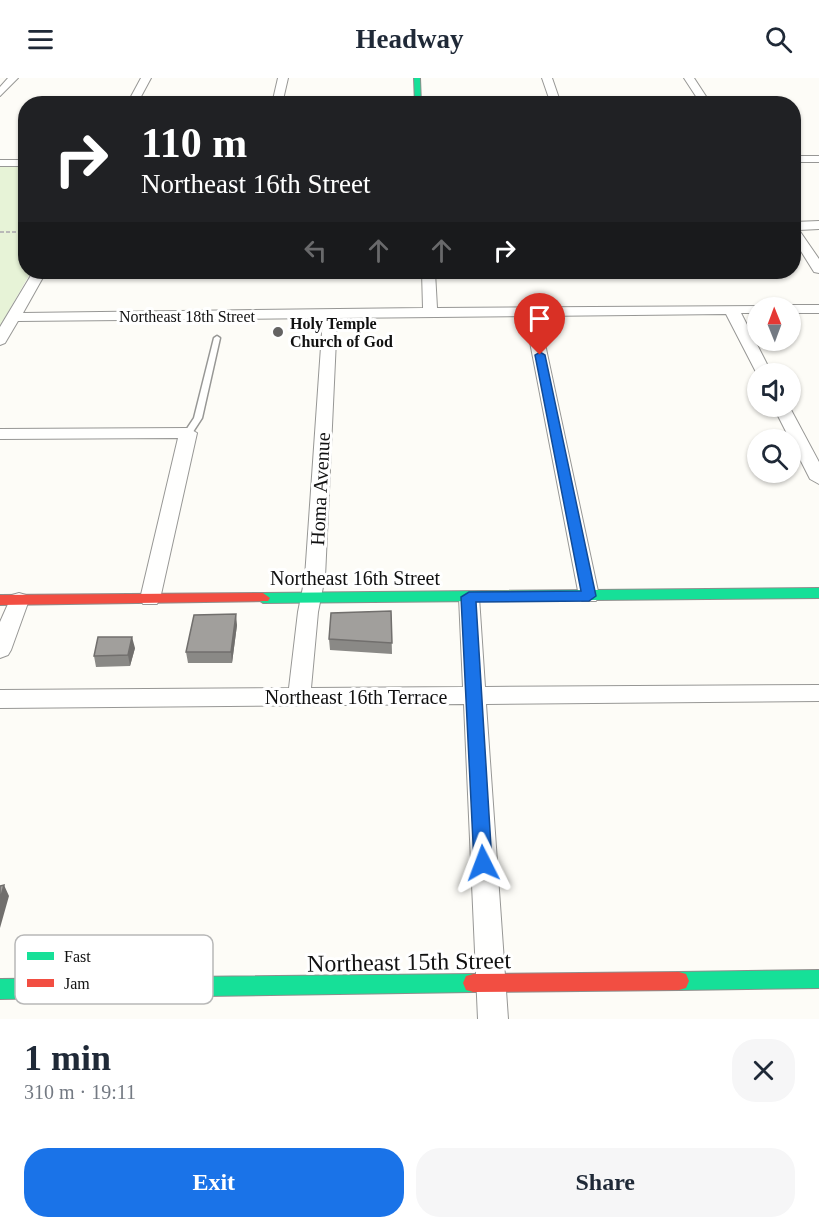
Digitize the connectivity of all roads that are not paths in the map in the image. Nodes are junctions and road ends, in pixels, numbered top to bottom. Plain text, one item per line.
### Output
1 (13, 78) edge
2 (146, 78) edge
3 (283, 78) edge
4 (417, 78) edge
5 (547, 78) edge
6 (688, 78) edge
7 (0, 93) edge
8 (136, 96) edge
9 (279, 96) edge
10 (418, 96) edge
11 (553, 96) edge
12 (700, 96) edge
13 (801, 159) edge
14 (819, 159) edge
15 (0, 163) edge
16 (18, 163) edge
17 (819, 225) edge
18 (801, 226) edge
19 (801, 242) edge
20 (819, 269) edge
21 (35, 279) edge
22 (428, 279) edge
23 (731, 309) junction
24 (747, 309) edge
25 (801, 309) edge
26 (819, 309) edge
27 (531, 311) junction
28 (430, 313) junction
29 (330, 315) junction
30 (13, 317) junction
31 (217, 338) dead end
32 (0, 340) edge
33 (758, 363) edge
34 (788, 417) edge
35 (188, 433) junction
36 (0, 434) edge
37 (819, 479) edge
38 (819, 593) edge
39 (589, 596) junction
40 (469, 597) junction
41 (310, 598) junction
42 (150, 599) junction
43 (10, 600) edge
44 (0, 650) edge
45 (819, 693) edge
46 (474, 696) junction
47 (299, 697) junction
48 (0, 699) edge
49 (819, 979) edge
50 (489, 983) junction
51 (213, 986) edge
52 (0, 989) edge
53 (15, 989) edge
54 (493, 1019) edge

1 - 7 street
2 - 8 street
3 - 9 street
4 - 10 street
5 - 11 street
6 - 12 street
13 - 14 street
15 - 16 street
17 - 18 street
19 - 20 street
21 - 30 street
22 - 28 street
23 - 24 street, Northeast 18th Street
23 - 27 street, Northeast 18th Street
23 - 33 street
25 - 26 street
27 - 28 street, Northeast 18th Street
27 - 39 street
28 - 29 street, Northeast 18th Street
29 - 30 street, Northeast 18th Street
29 - 41 street, Homa Avenue
30 - 32 street
31 - 35 lane
34 - 37 street
35 - 36 street
35 - 42 street
38 - 39 street, Northeast 16th Street
39 - 40 street, Northeast 16th Street
40 - 41 street, Northeast 16th Street
40 - 46 street
41 - 42 street, Northeast 16th Street
41 - 47 street, Homa Avenue
42 - 43 street, Northeast 16th Street
43 - 44 street
45 - 46 street, Northeast 16th Terrace
46 - 47 street, Northeast 16th Terrace
46 - 50 street
47 - 48 street, Northeast 16th Terrace
49 - 50 street, Northeast 15th Street
50 - 51 street, Northeast 15th Street
50 - 54 street
52 - 53 street, Northeast 15th Street

